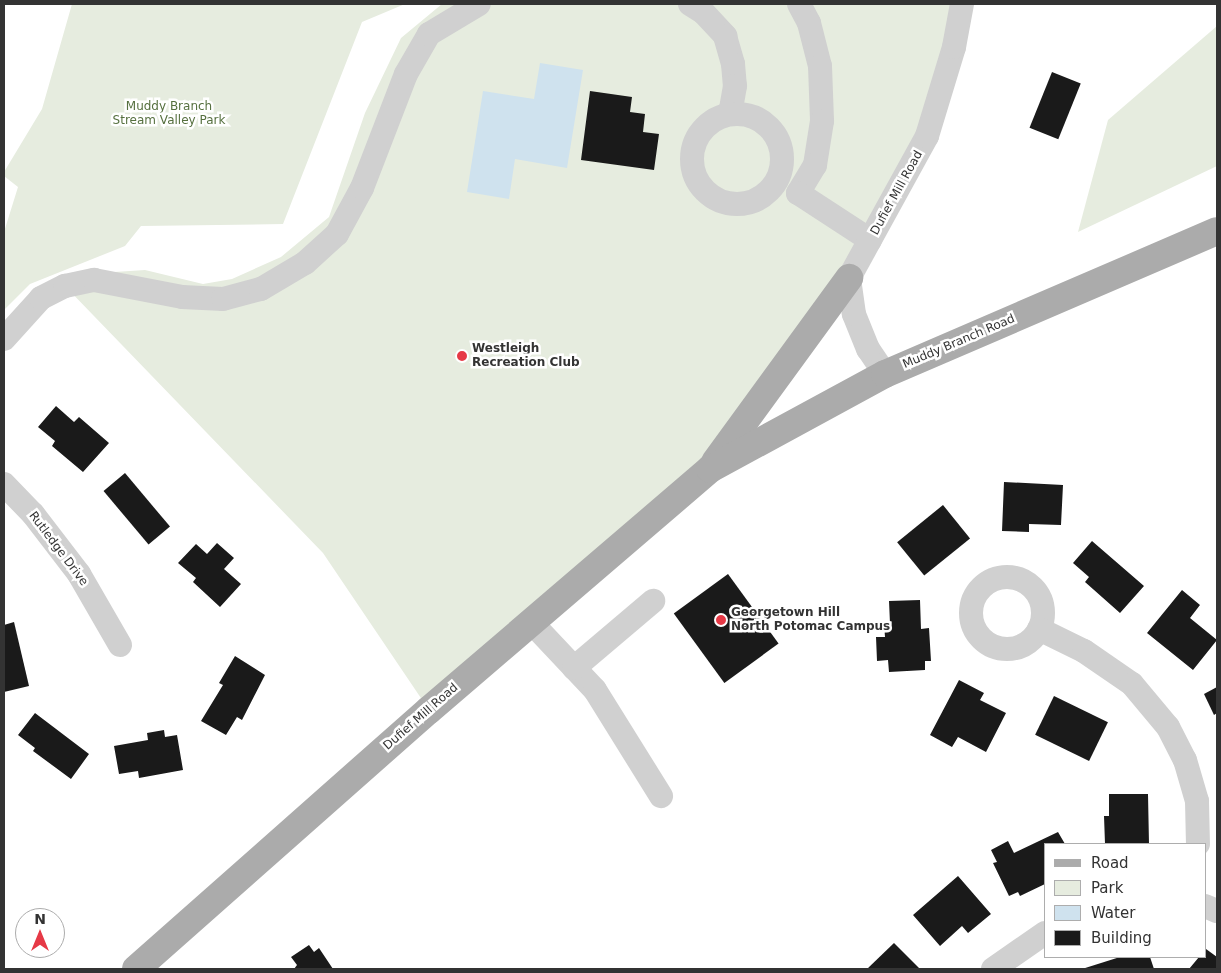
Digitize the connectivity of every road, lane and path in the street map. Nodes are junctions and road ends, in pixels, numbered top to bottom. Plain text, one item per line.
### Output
1 (479, 4) edge
2 (690, 4) edge
3 (799, 4) edge
4 (962, 4) edge
5 (730, 114) junction
6 (774, 187) junction
7 (798, 193) junction
8 (1217, 231) edge
9 (870, 240) junction
10 (849, 278) junction
11 (4, 339) edge
12 (885, 374) junction
13 (710, 469) junction
14 (4, 484) edge
15 (653, 601) dead end
16 (531, 622) junction
17 (1039, 629) dead end
18 (120, 645) dead end
19 (574, 668) junction
20 (661, 796) dead end
21 (1198, 843) edge
22 (1044, 934) edge
23 (136, 969) edge
24 (993, 969) edge

1 - 11 street
2 - 5 street
3 - 7 street
4 - 9 street, Dufief Mill Road
5 - 6 street
5 - 6 street
6 - 7 street
7 - 9 street
8 - 12 main road, Muddy Branch Road
9 - 10 street, Dufief Mill Road
10 - 12 street
10 - 13 main road
12 - 13 main road, Muddy Branch Road
13 - 16 main road, Dufief Mill Road
14 - 18 street, Rutledge Drive
15 - 19 street
16 - 19 street
16 - 23 main road, Dufief Mill Road
17 - 21 street
19 - 20 street
22 - 24 street

